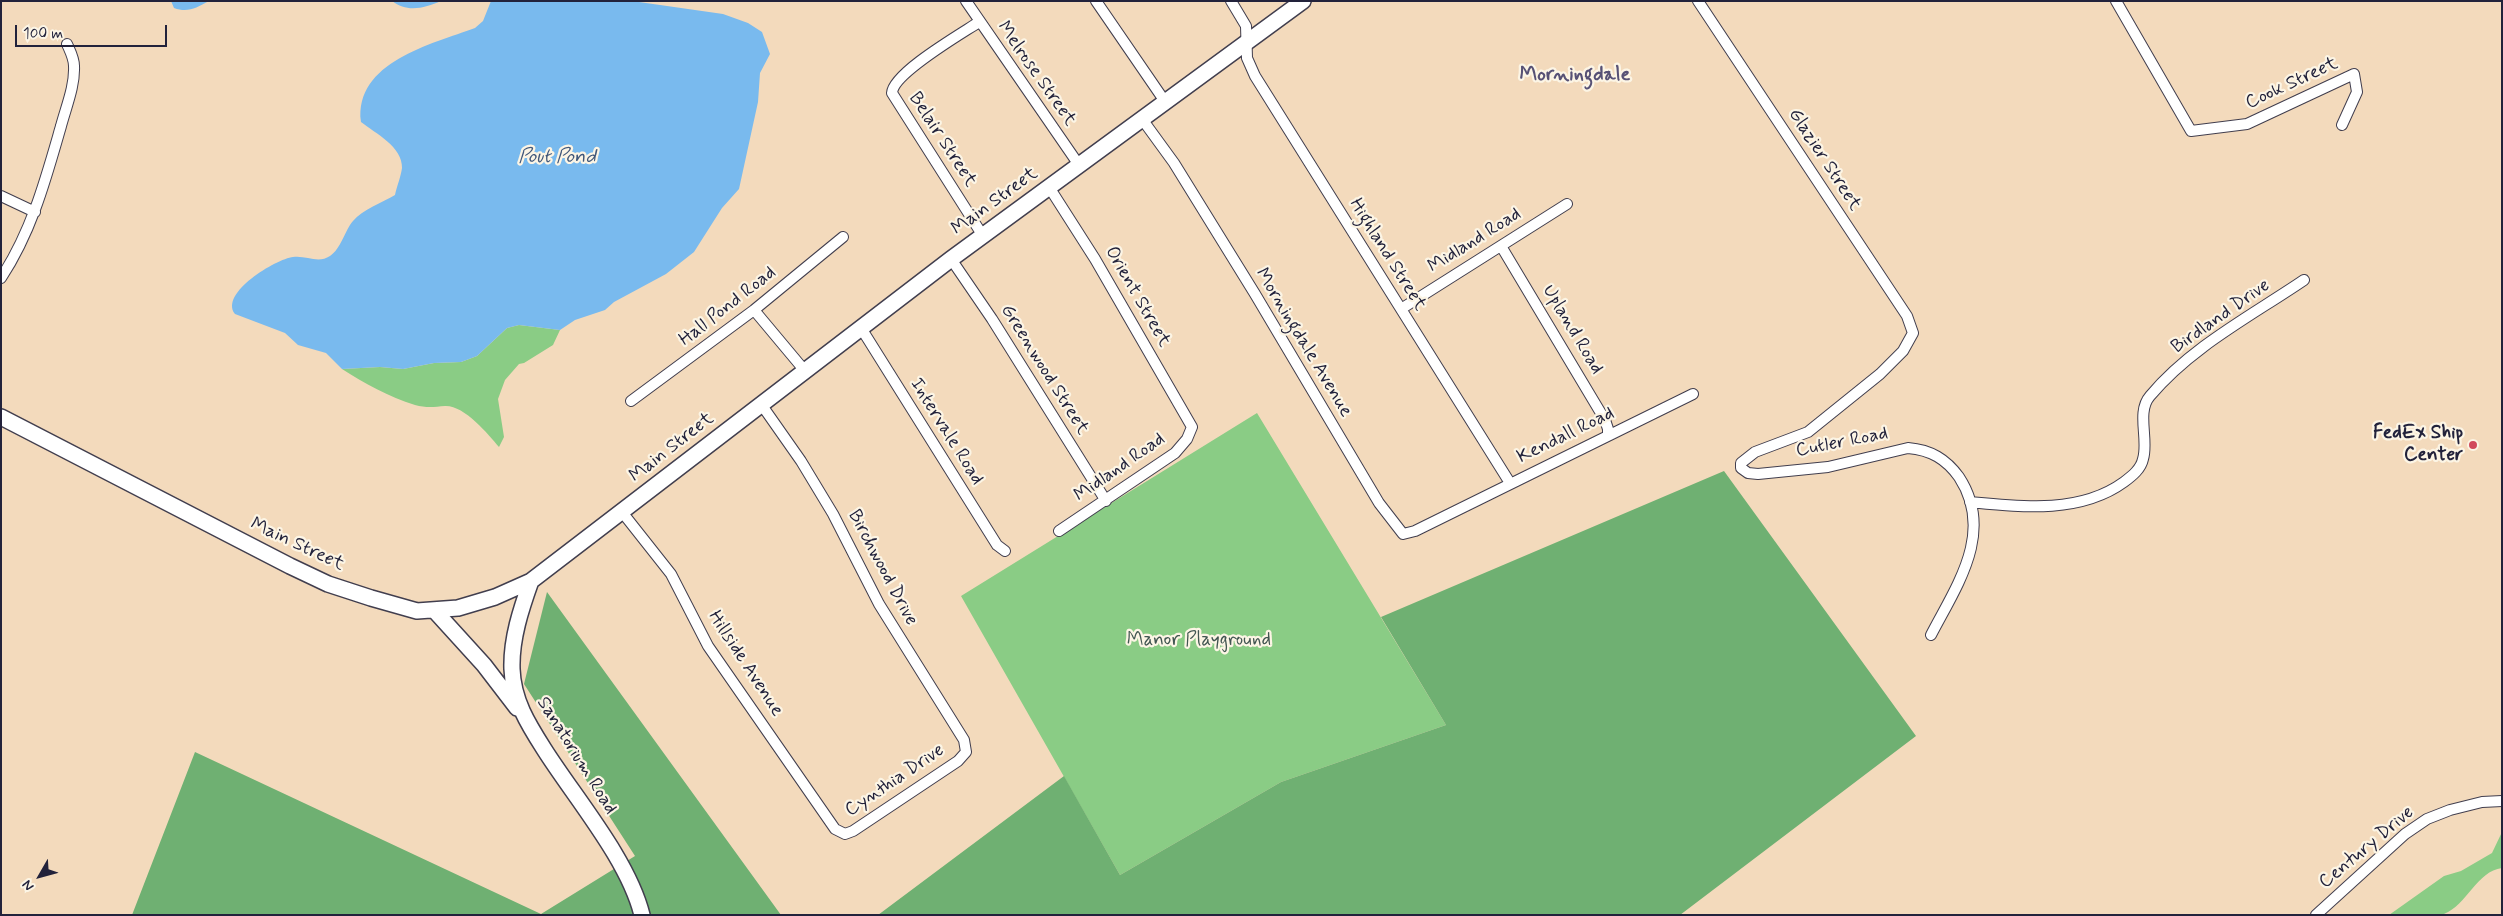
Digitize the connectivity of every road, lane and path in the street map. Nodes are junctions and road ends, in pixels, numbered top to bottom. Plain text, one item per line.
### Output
1 (966, 1) edge
2 (1096, 1) edge
3 (1230, 1) edge
4 (1303, 1) edge
5 (1698, 1) edge
6 (2116, 1) edge
7 (979, 22) junction
8 (1247, 42) junction
9 (67, 44) dead end
10 (1166, 103) junction
11 (1142, 119) junction
12 (2342, 125) dead end
13 (1079, 165) junction
14 (1049, 187) junction
15 (1, 196) edge
16 (1568, 204) dead end
17 (35, 212) junction
18 (983, 236) junction
19 (843, 237) dead end
20 (1501, 246) junction
21 (951, 259) junction
22 (1, 278) edge
23 (2304, 280) dead end
24 (1401, 309) junction
25 (754, 310) junction
26 (861, 328) junction
27 (1910, 339) joint
28 (805, 371) junction
29 (1693, 394) dead end
30 (631, 401) dead end
31 (761, 404) junction
32 (1, 417) edge
33 (1192, 427) joint
34 (1608, 435) junction
35 (1510, 483) junction
36 (1106, 501) junction
37 (1970, 502) junction
38 (1456, 510) joint
39 (622, 512) junction
40 (1059, 531) dead end
41 (1005, 551) dead end
42 (531, 581) junction
43 (434, 610) junction
44 (1931, 635) dead end
45 (524, 718) junction
46 (966, 752) joint
47 (2502, 801) edge
48 (841, 833) joint
49 (642, 915) edge
50 (2316, 915) edge

1 - 7 street, Melrose Street
2 - 10 street
3 - 8 street, Highland Street
4 - 8 main road, Main Street
5 - 27 street, Glazier Street
6 - 12 street, Cook Street
7 - 13 street, Melrose Street
7 - 18 street, Belair Street
8 - 10 main road, Main Street
8 - 24 street, Highland Street
9 - 17 street
10 - 11 main road, Main Street
11 - 13 main road, Main Street
11 - 38 street, Morningdale Avenue
13 - 14 main road, Main Street
14 - 18 main road, Main Street
14 - 33 street, Orient Street
15 - 17 street
16 - 20 street, Midland Road
17 - 22 street
18 - 21 main road, Main Street
19 - 25 street, Hall Pond Road
20 - 24 street, Midland Road
20 - 34 street, Upland Road
21 - 26 main road, Main Street
21 - 36 street, Greenwood Street
23 - 37 street, Birdland Drive
24 - 35 street, Highland Street
25 - 28 street
25 - 30 street, Hall Pond Road
26 - 28 main road, Main Street
26 - 41 street, Intervale Road
27 - 37 street, Cutler Road
28 - 31 main road, Main Street
29 - 34 street, Kendall Road
31 - 39 main road, Main Street
31 - 46 street, Birchwood Drive
32 - 43 main road, Main Street
33 - 36 street, Midland Road
34 - 35 street, Kendall Road
35 - 38 street, Kendall Road
36 - 40 street, Midland Road
37 - 44 street, Cutler Road
39 - 42 main road, Main Street
39 - 48 street, Hillside Avenue
42 - 43 main road, Main Street
42 - 45 main road, Sanatorium Road
43 - 45 main road
45 - 49 main road, Sanatorium Road
46 - 48 street, Cynthia Drive
47 - 50 street, Century Drive

